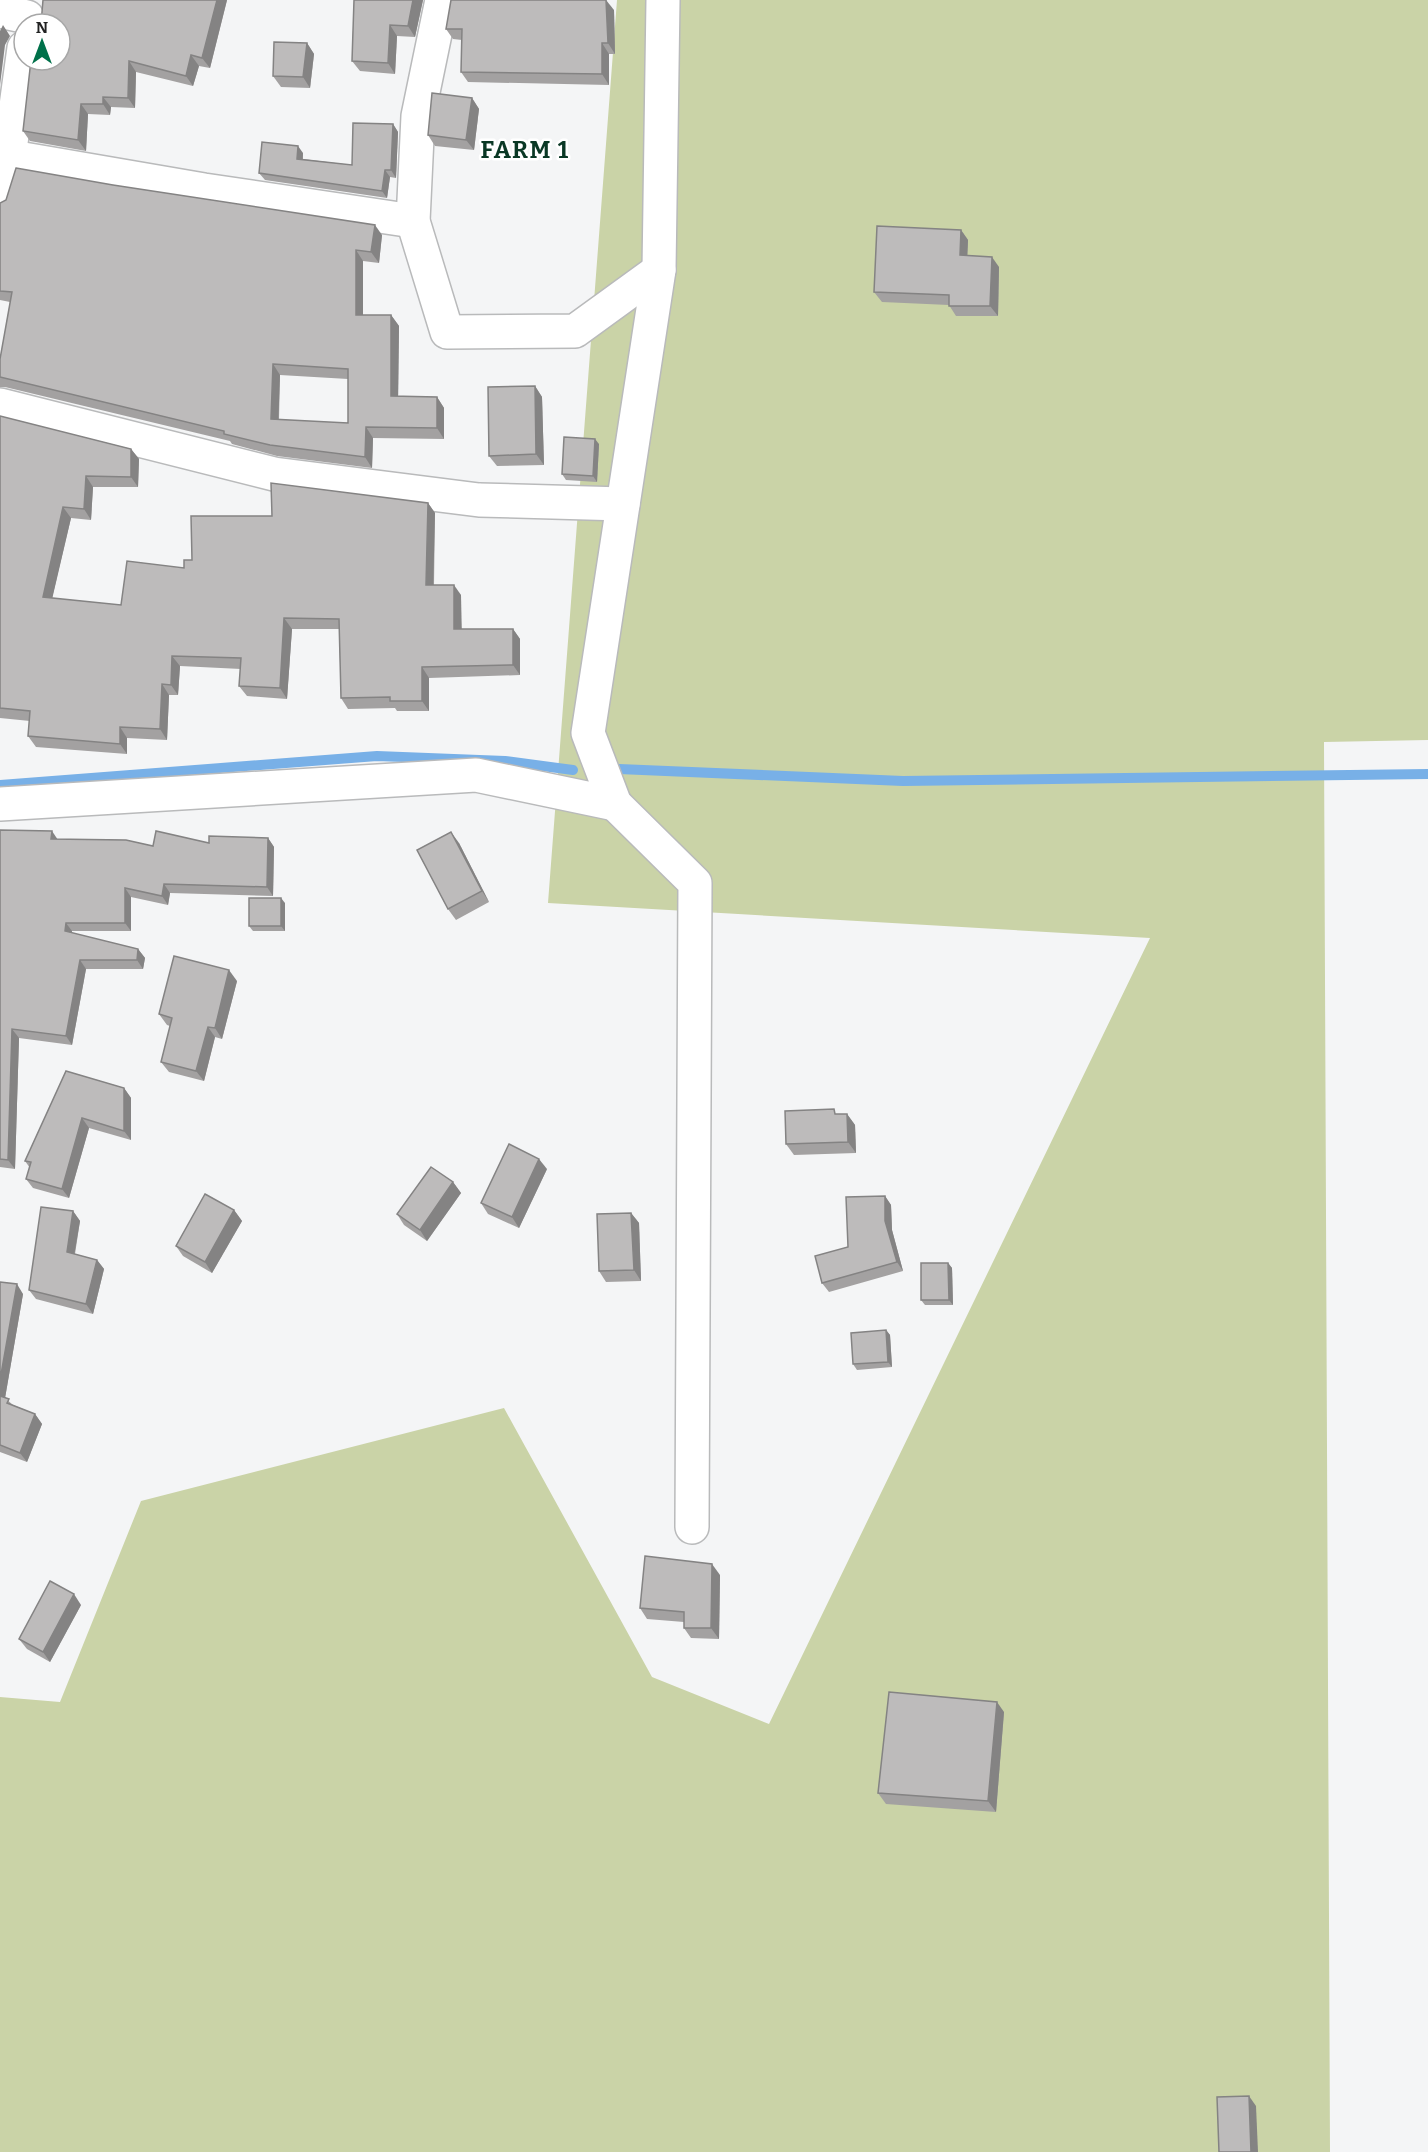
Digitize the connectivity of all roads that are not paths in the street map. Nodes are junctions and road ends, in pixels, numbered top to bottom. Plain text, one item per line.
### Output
1 (442, 0) edge
2 (663, 0) edge
3 (15, 72) edge
4 (5, 156) edge
5 (0, 197) edge
6 (413, 221) junction
7 (659, 270) junction
8 (0, 405) edge
9 (623, 504) junction
10 (0, 804) edge
11 (615, 804) junction
12 (692, 1527) dead end

1 - 6 street
2 - 7 street
3 - 4 street
4 - 5 street
4 - 6 street
6 - 7 street
7 - 9 street
8 - 9 street
9 - 11 street
10 - 11 street
11 - 12 street

